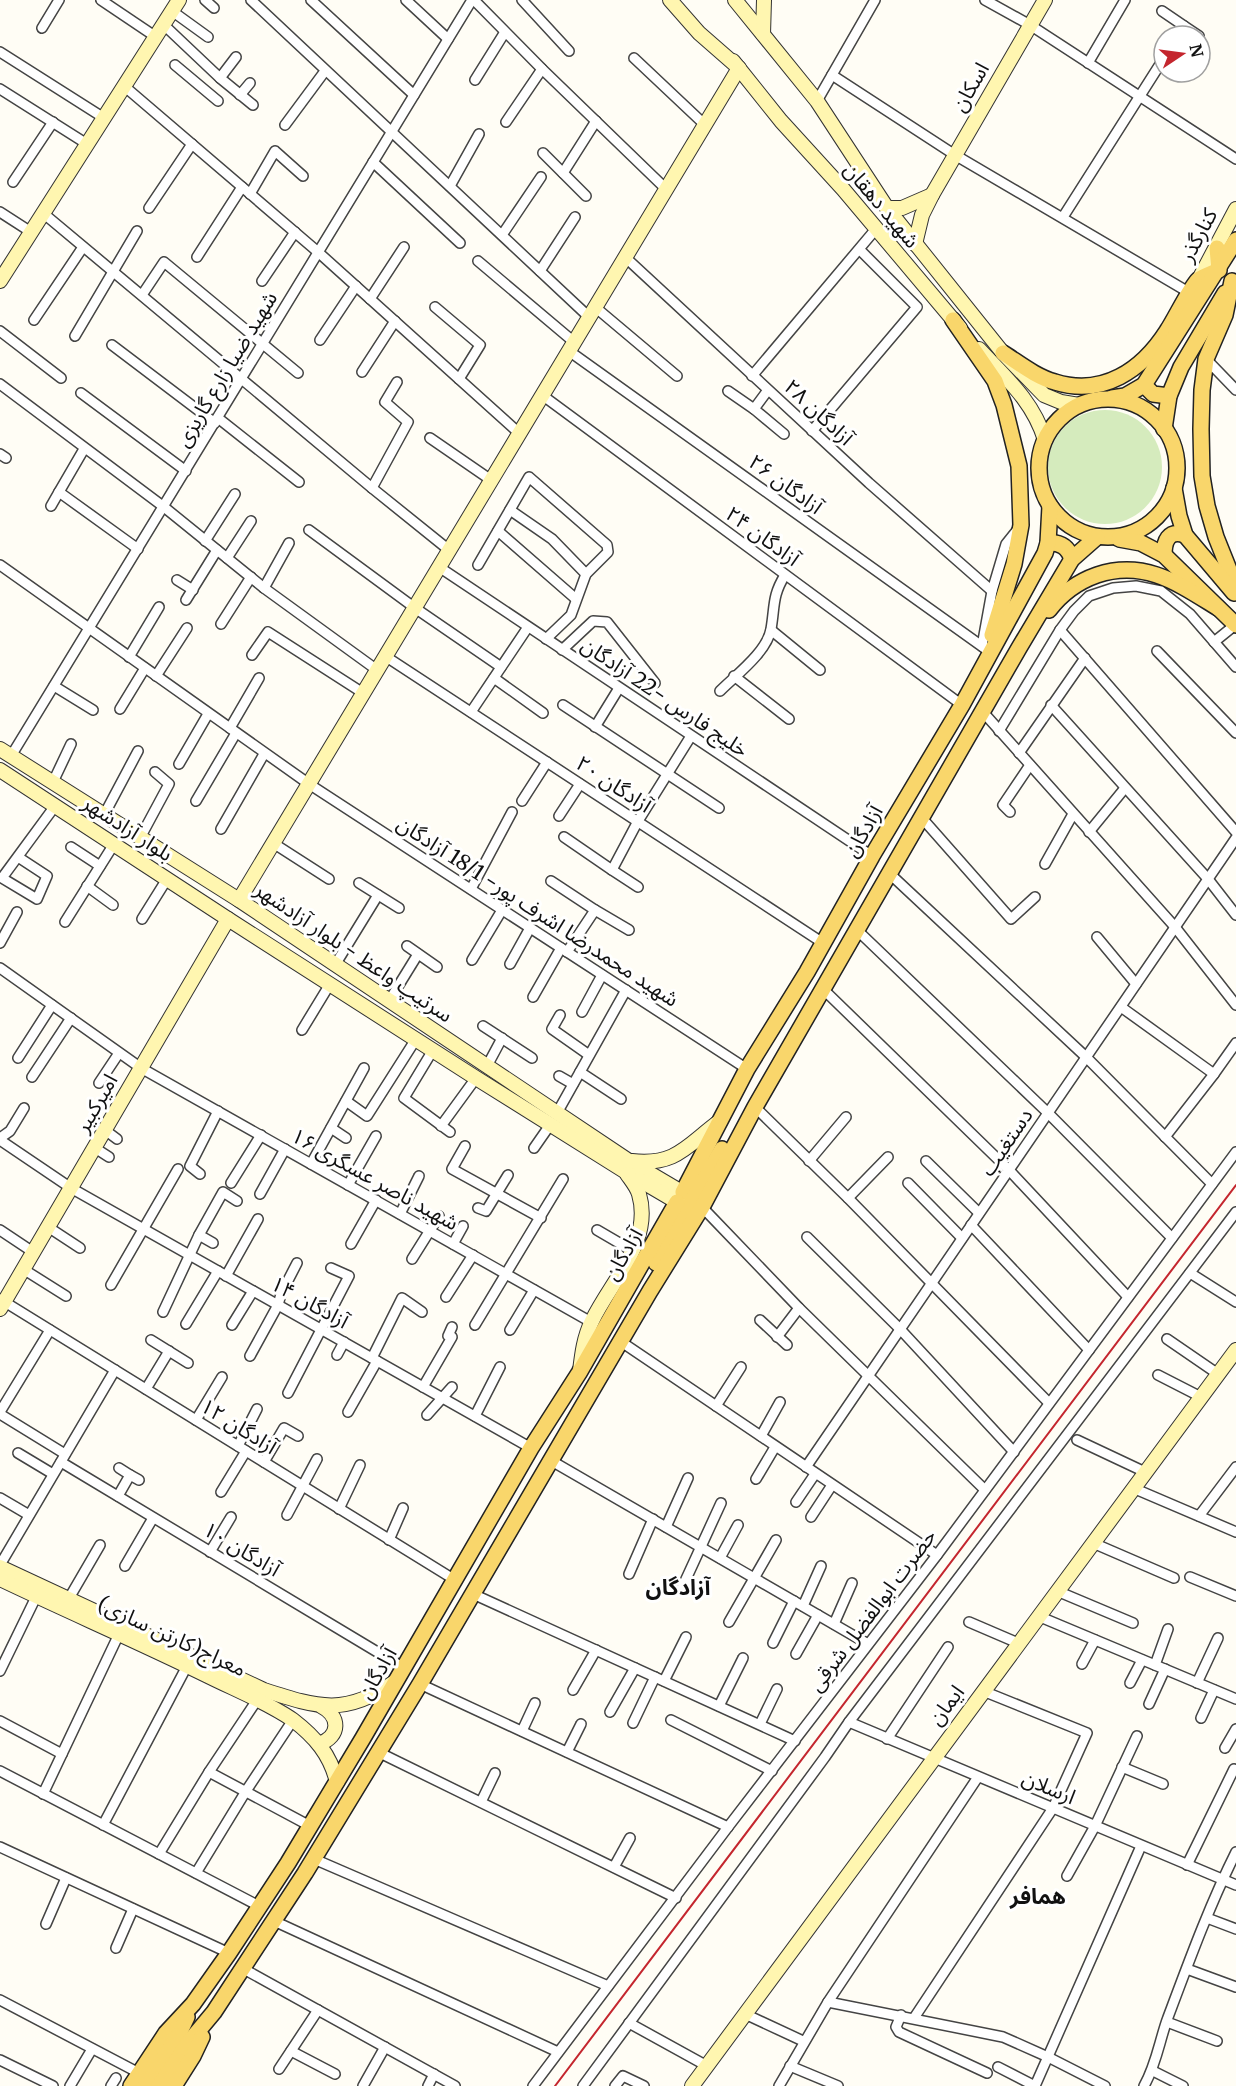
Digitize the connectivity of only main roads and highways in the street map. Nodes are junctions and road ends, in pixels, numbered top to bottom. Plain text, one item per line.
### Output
1 (1236, 240) edge
2 (1217, 248) road end
3 (1219, 270) junction
4 (1235, 278) edge
5 (953, 320) road end
6 (1003, 353) road end
7 (1144, 385) junction
8 (1169, 396) junction
9 (1099, 399) junction
10 (1164, 429) junction
11 (1174, 488) junction
12 (1050, 506) junction
13 (1185, 535) junction
14 (1103, 537) junction
15 (1048, 543) junction
16 (1164, 555) junction
17 (1072, 558) junction
18 (1236, 587) edge
19 (1236, 595) edge
20 (1218, 608) junction
21 (1236, 625) edge
22 (1019, 648) junction
23 (986, 649) junction
24 (688, 1202) junction
25 (513, 1480) junction
26 (530, 1494) junction
27 (494, 1513) junction
28 (511, 1527) junction
29 (213, 2012) junction
30 (138, 2082) edge
31 (159, 2086) edge
32 (174, 2086) edge

1 - 3 main road
2 - 3 main road
3 - 6 main road
3 - 7 main road
4 - 8 main road
4 - 18 main road
5 - 23 main road
7 - 8 main road
7 - 9 main road
8 - 10 main road
9 - 10 main road
9 - 12 main road
10 - 11 main road
11 - 13 main road
11 - 14 main road
12 - 14 main road
12 - 15 main road, آزادگان
13 - 16 main road
13 - 19 main road
14 - 16 main road
14 - 17 main road, آزادگان
15 - 17 main road
15 - 23 main road, آزادگان
16 - 20 main road
17 - 22 main road, آزادگان
20 - 21 main road
20 - 22 main road
22 - 24 main road, آزادگان
23 - 24 main road, آزادگان
24 - 25 main road, آزادگان
24 - 26 main road, آزادگان
25 - 26 main road
25 - 27 main road, آزادگان
26 - 28 main road, آزادگان
27 - 28 main road
27 - 30 main road, آزادگان
28 - 29 main road, آزادگان
29 - 31 main road
29 - 32 main road

